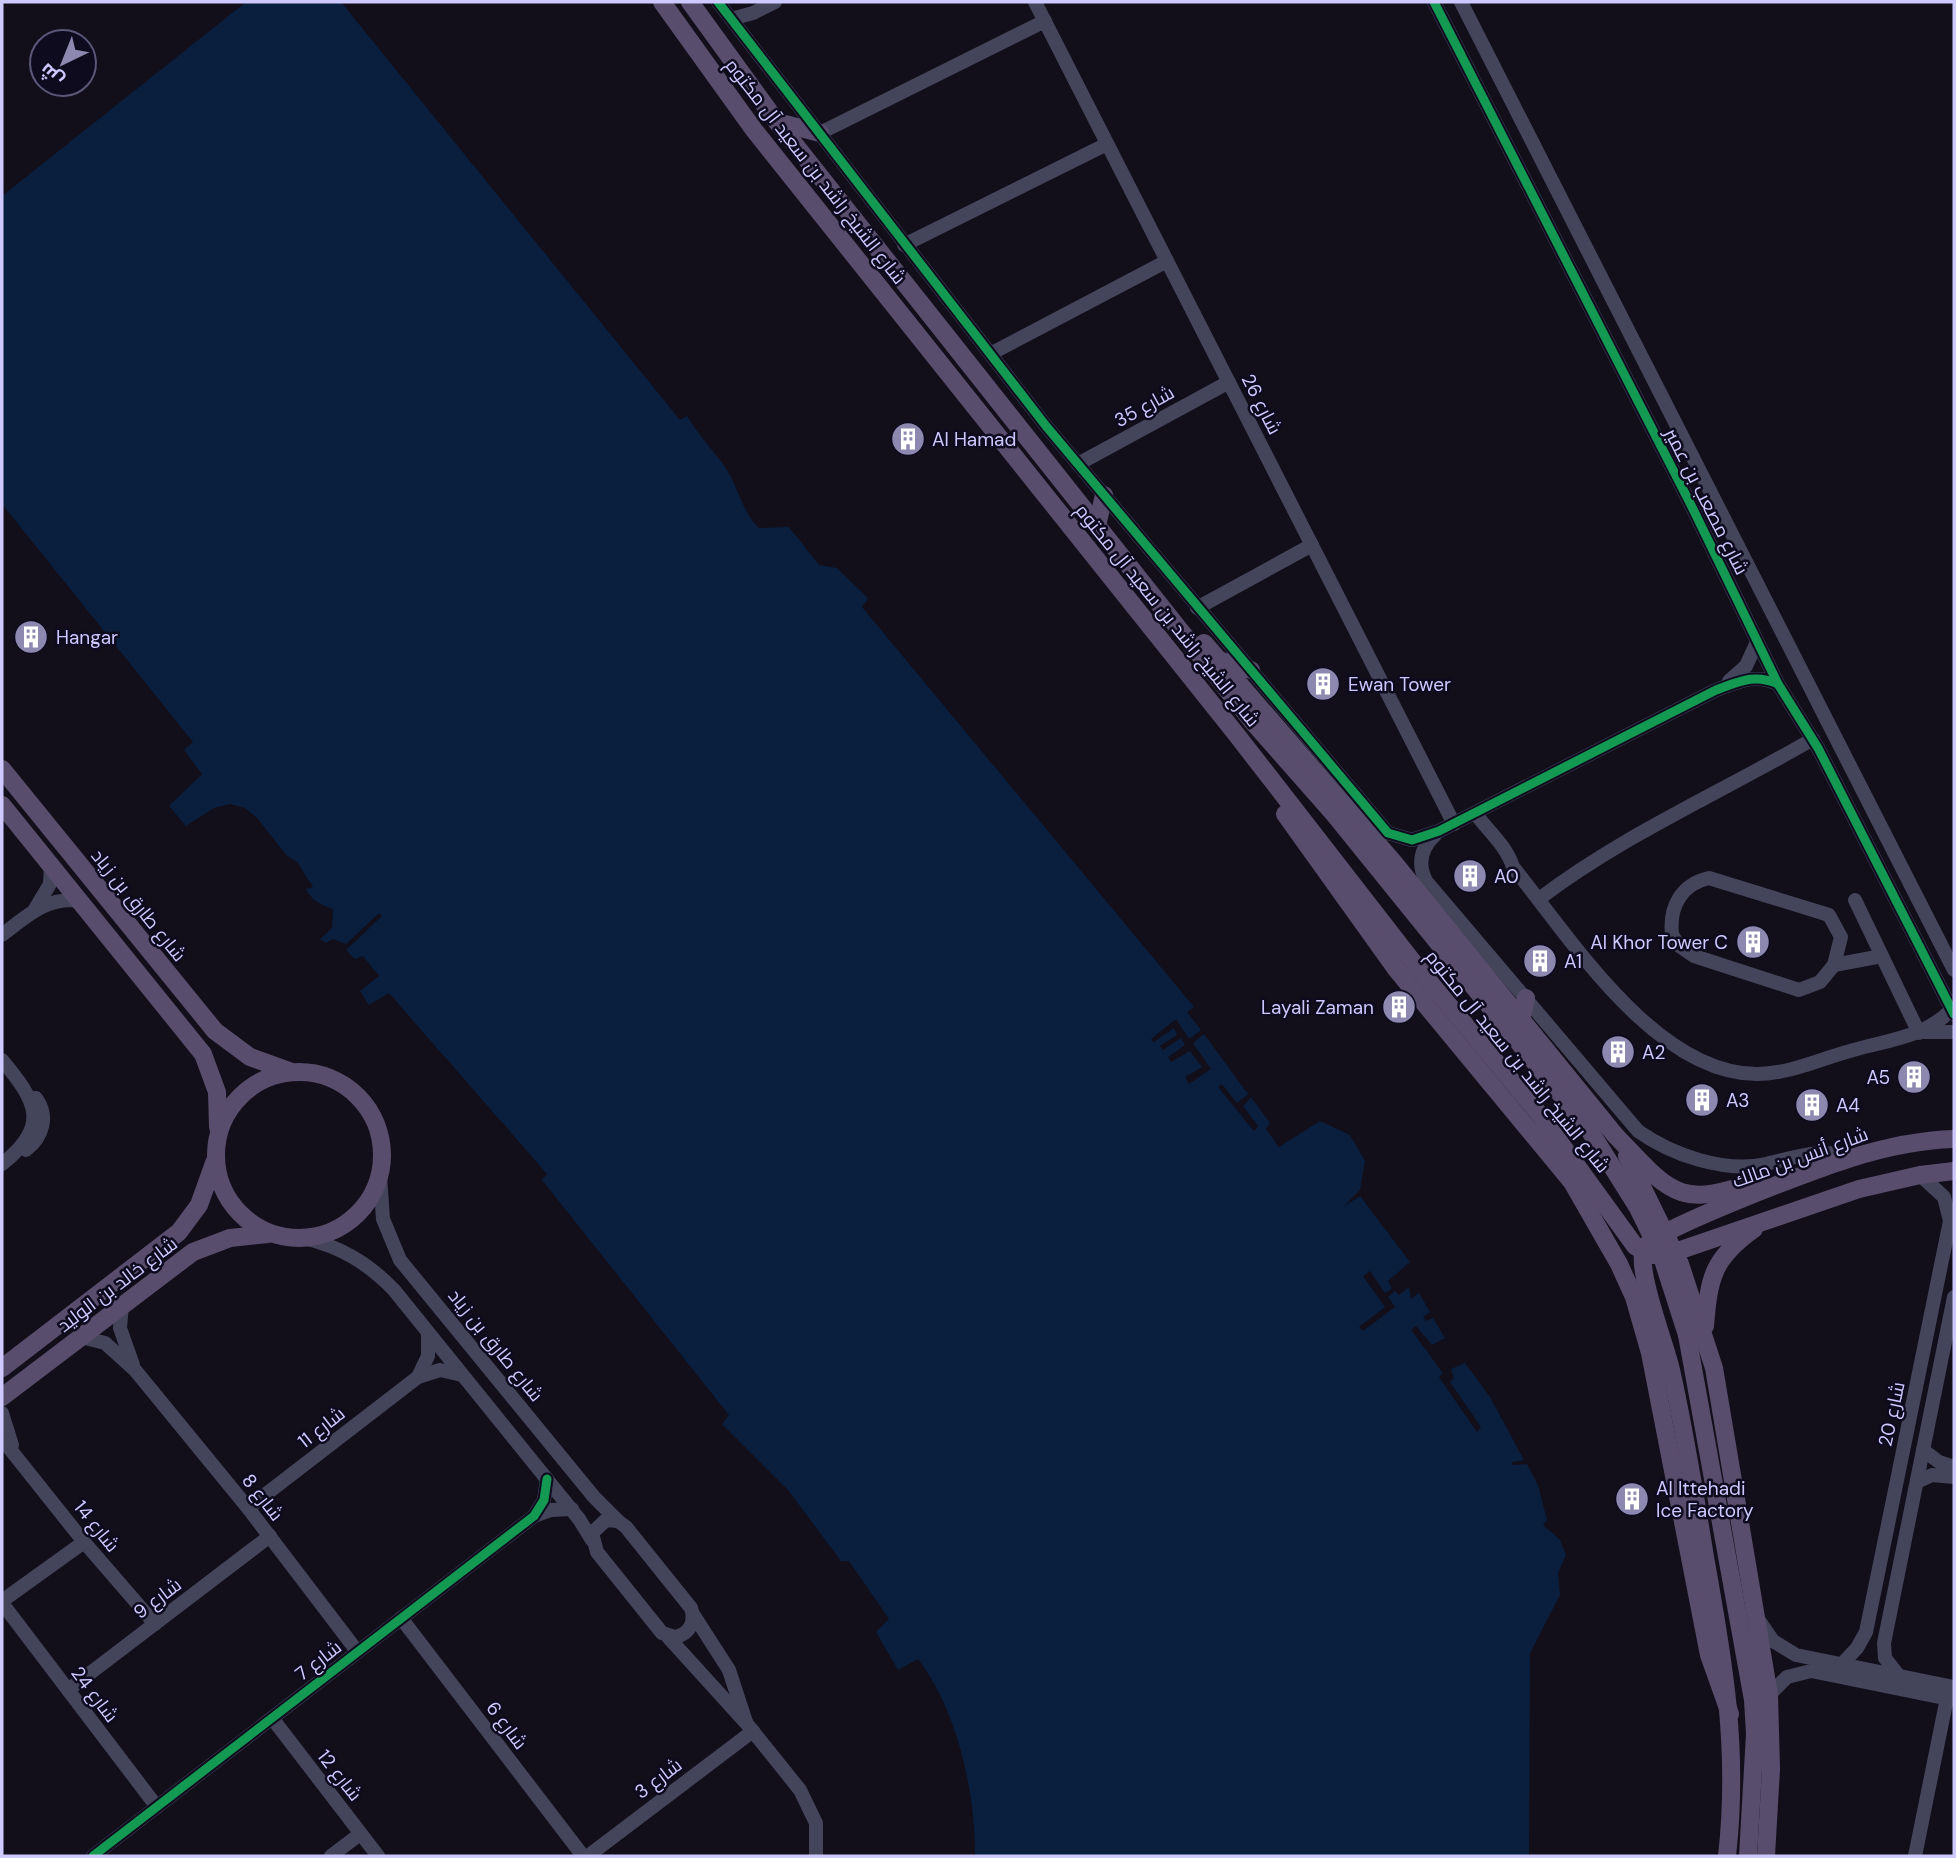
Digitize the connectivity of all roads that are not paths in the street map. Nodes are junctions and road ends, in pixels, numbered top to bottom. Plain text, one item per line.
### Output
1 (662, 2) edge
2 (690, 2) edge
3 (718, 2) edge
4 (775, 2) edge
5 (1035, 2) edge
6 (1434, 2) edge
7 (1461, 2) edge
8 (731, 19) junction
9 (1045, 22) junction
10 (777, 122) junction
11 (820, 133) junction
12 (1107, 144) junction
13 (904, 245) junction
14 (1167, 261) junction
15 (992, 353) junction
16 (1229, 382) junction
17 (1078, 464) junction
18 (1104, 495) junction
19 (1097, 526) junction
20 (1312, 545) junction
21 (1197, 608) junction
22 (1179, 627) junction
23 (1757, 642) junction
24 (1222, 661) junction
25 (1251, 670) junction
26 (1778, 684) junction
27 (1716, 690) junction
28 (1236, 734) junction
29 (1816, 743) junction
30 (2, 769) edge
31 (2, 805) edge
32 (1475, 813) junction
33 (1454, 824) junction
34 (1439, 831) junction
35 (51, 864) junction
36 (1539, 899) junction
37 (1855, 900) dead end
38 (80, 901) junction
39 (34, 910) junction
40 (2, 935) edge
41 (1882, 956) junction
42 (1834, 965) junction
43 (1954, 970) edge
44 (1526, 998) junction
45 (1953, 1012) edge
46 (1521, 1020) junction
47 (1954, 1032) edge
48 (1919, 1033) junction
49 (2, 1060) edge
50 (292, 1072) junction
51 (218, 1133) junction
52 (1615, 1135) junction
53 (1952, 1136) edge
54 (1567, 1150) junction
55 (216, 1157) junction
56 (1851, 1158) junction
57 (2, 1164) edge
58 (1631, 1164) junction
59 (1954, 1171) edge
60 (1920, 1175) junction
61 (380, 1176) junction
62 (1785, 1183) junction
63 (1768, 1219) junction
64 (1665, 1231) junction
65 (1951, 1233) edge
66 (271, 1234) junction
67 (304, 1238) junction
68 (1643, 1252) junction
69 (1674, 1252) junction
70 (1954, 1297) edge
71 (122, 1305) junction
72 (428, 1333) junction
73 (1704, 1333) junction
74 (1662, 1334) junction
75 (81, 1338) junction
76 (8, 1363) edge
77 (1714, 1368) junction
78 (135, 1370) junction
79 (462, 1375) junction
80 (29, 1376) junction
81 (418, 1377) junction
82 (3, 1403) edge
83 (2, 1439) edge
84 (13, 1450) junction
85 (1923, 1450) junction
86 (1954, 1467) edge
87 (1954, 1477) edge
88 (547, 1479) junction
89 (1917, 1482) junction
90 (248, 1508) junction
91 (572, 1509) junction
92 (534, 1516) junction
93 (618, 1521) junction
94 (270, 1536) junction
95 (592, 1540) junction
96 (83, 1542) junction
97 (2, 1602) edge
98 (693, 1614) junction
99 (401, 1618) junction
100 (1758, 1619) junction
101 (155, 1624) junction
102 (1866, 1632) junction
103 (1885, 1636) junction
104 (668, 1637) junction
105 (358, 1651) junction
106 (1842, 1664) junction
107 (1899, 1676) junction
108 (68, 1690) junction
109 (1769, 1695) junction
110 (1952, 1695) edge
111 (1730, 1714) junction
112 (272, 1718) junction
113 (750, 1727) junction
114 (157, 1807) junction
115 (360, 1834) junction
116 (93, 1856) edge
117 (331, 1856) edge
118 (378, 1856) edge
119 (585, 1856) edge
120 (816, 1856) edge
121 (1727, 1856) edge
122 (1748, 1856) edge
123 (1766, 1856) edge
124 (1915, 1856) edge

1 - 28 main road, شارع الشيخ راشد بن سعيد آل مكتوم
2 - 10 main road, شارع الشيخ راشد بن سعيد آل مكتوم
3 - 8 street
4 - 8 street
5 - 9 street, شارع 26
6 - 23 street, شارع مصعب بن عمير
7 - 43 street, شارع مصعب بن عمير
8 - 11 street
9 - 11 street
9 - 12 street, شارع 26
10 - 11 main road
10 - 19 main road, شارع الشيخ راشد بن سعيد آل مكتوم
11 - 13 street
12 - 13 street
12 - 14 street, شارع 26
13 - 15 street
14 - 15 street
14 - 16 street, شارع 26
15 - 17 street
16 - 17 street, شارع 35
16 - 20 street, شارع 26
17 - 18 street
18 - 19 main road
18 - 21 street
19 - 22 main road, شارع الشيخ راشد بن سعيد آل مكتوم
20 - 21 street
20 - 33 street, شارع 26
21 - 25 street
22 - 24 main road
22 - 122 main road, شارع الشيخ راشد بن سعيد آل مكتوم, bridge
23 - 26 street, شارع مصعب بن عمير
23 - 27 street
24 - 25 main road
24 - 46 main road
25 - 34 street
26 - 27 street
26 - 29 street, شارع مصعب بن عمير
27 - 32 street
28 - 54 main road, شارع الشيخ راشد بن سعيد آل مكتوم
28 - 111 main road
29 - 36 street
29 - 45 street, شارع مصعب بن عمير
30 - 50 main road, شارع طارق بن زياد
31 - 35 main road
32 - 33 street
32 - 36 street
33 - 34 street
34 - 44 street
35 - 38 main road
35 - 39 street
36 - 48 street
37 - 41 street
38 - 39 street
38 - 51 main road
39 - 40 street
41 - 42 street
41 - 48 street
42 - 42 street
44 - 46 main road
44 - 56 street
45 - 48 street
46 - 52 main road
47 - 48 street
49 - 57 street
50 - 51 main road
50 - 61 main road
51 - 55 main road
52 - 58 main road
52 - 62 main road
53 - 56 main road, شارع أنس بن مالك
54 - 58 main road
54 - 68 main road, شارع الشيخ راشد بن سعيد آل مكتوم
55 - 66 main road
55 - 76 main road, شارع خالد بن الوليد
56 - 62 main road, شارع أنس بن مالك
58 - 64 main road
59 - 60 main road
60 - 63 main road
60 - 65 street, شارع 20
61 - 67 main road
61 - 93 street, شارع طارق بن زياد
62 - 64 main road, شارع أنس بن مالك
63 - 69 main road
63 - 73 main road
64 - 68 main road
64 - 69 main road
65 - 102 street, شارع 20
66 - 67 main road
66 - 71 main road, شارع خالد بن الوليد
67 - 72 street
68 - 69 main road
68 - 74 main road
69 - 73 main road
70 - 85 street, شارع 20
71 - 75 main road, شارع خالد بن الوليد
71 - 78 street, شارع 8
72 - 79 street
72 - 81 street
73 - 77 main road
74 - 77 main road
74 - 111 main road
75 - 78 street, شارع 8
75 - 80 main road, شارع خالد بن الوليد
76 - 80 main road
77 - 100 main road
78 - 90 street, شارع 8
79 - 81 street
79 - 88 street
80 - 82 main road, شارع خالد بن الوليد
81 - 90 street, شارع 11
82 - 84 street, شارع 14
83 - 84 street, شارع 14
84 - 96 street, شارع 14
85 - 86 street
85 - 89 street, شارع 20
87 - 89 street
88 - 91 street
88 - 92 street
89 - 103 street, شارع 20
90 - 94 street, شارع 8
91 - 92 street, شارع 7
91 - 95 street
92 - 99 street, شارع 7
93 - 95 street
93 - 98 street, شارع طارق بن زياد
94 - 101 street, شارع 9
94 - 105 street, شارع 8
95 - 104 street
96 - 97 street
96 - 101 street, شارع 14
97 - 108 street, شارع 24
98 - 104 street
98 - 113 street, شارع طارق بن زياد
99 - 105 street, شارع 7
99 - 119 street, شارع 6
100 - 106 street
100 - 109 main road
101 - 108 street, شارع 9
102 - 103 street
102 - 106 street, شارع 20
103 - 107 street, شارع 20
104 - 113 street
105 - 112 street, شارع 7
106 - 107 street
107 - 110 street
108 - 114 street, شارع 24
109 - 110 street
109 - 123 main road
110 - 124 street
111 - 121 main road
112 - 114 street, شارع 7
112 - 115 street, شارع 12
113 - 119 street, شارع 3
113 - 120 street
114 - 116 street, شارع 7
115 - 117 street
115 - 118 street, شارع 12

